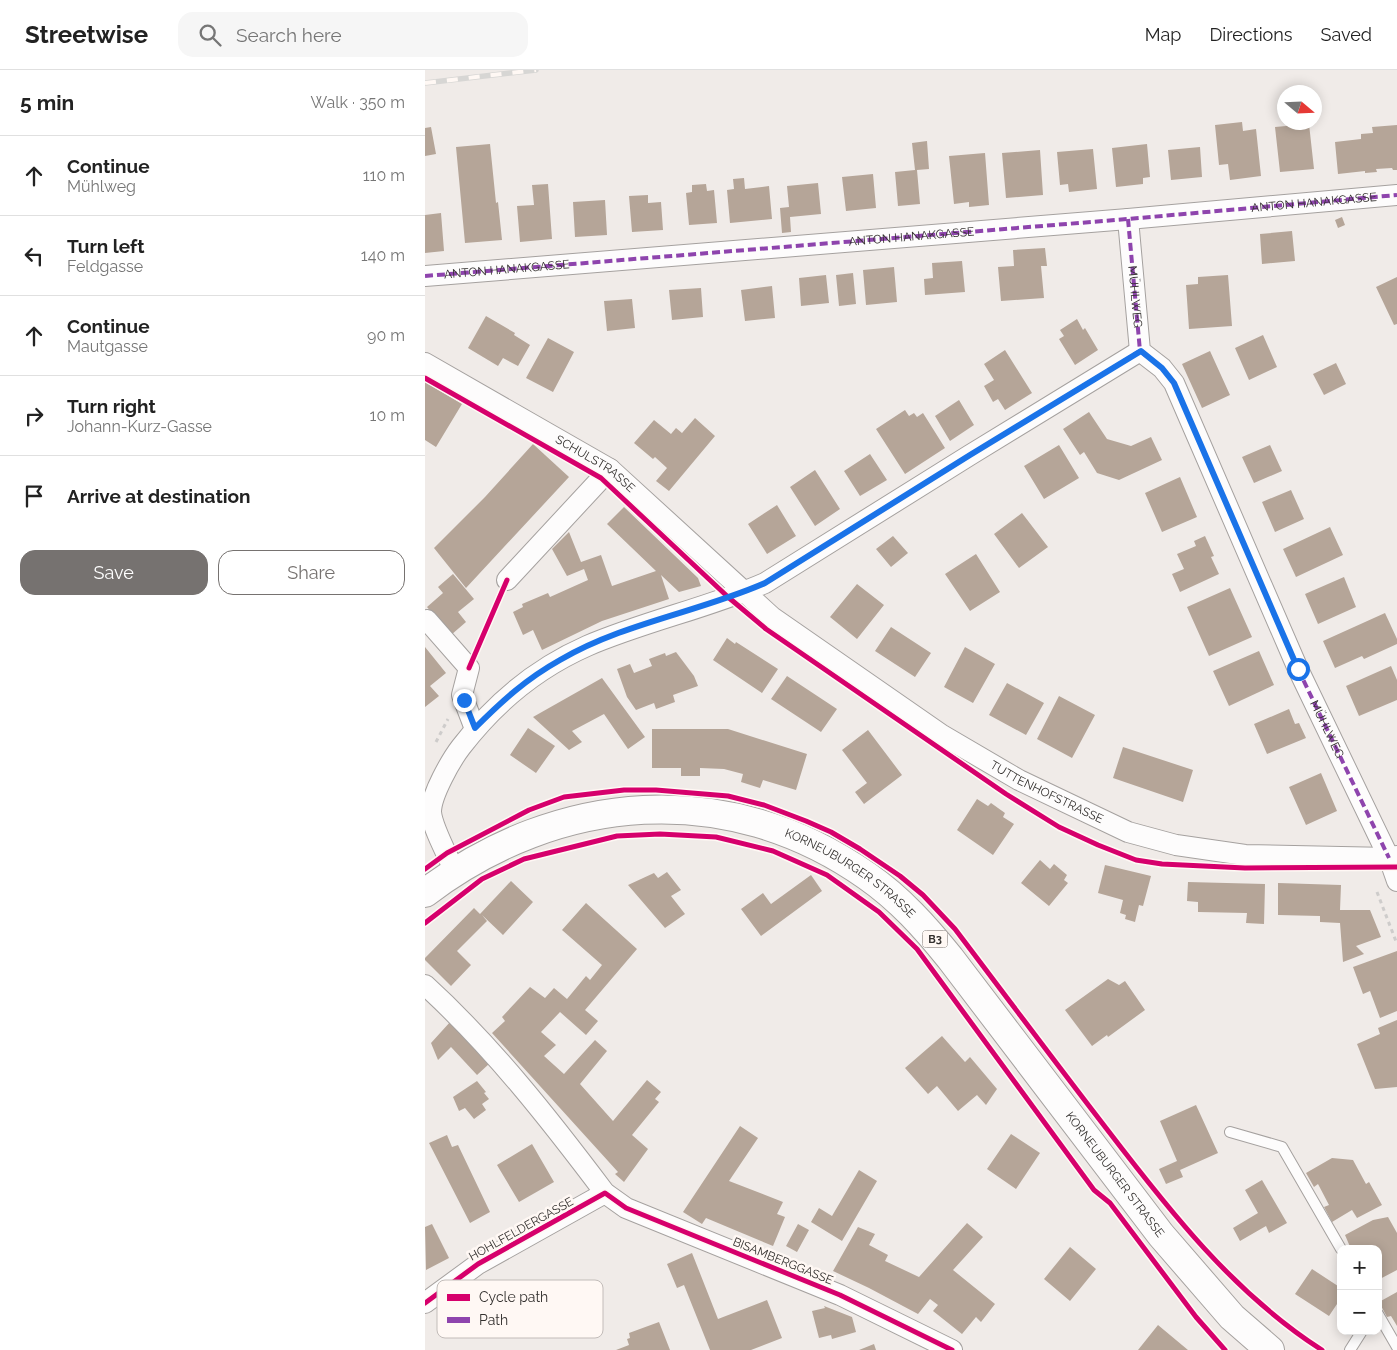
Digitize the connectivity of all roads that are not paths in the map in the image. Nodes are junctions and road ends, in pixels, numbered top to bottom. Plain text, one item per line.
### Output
1 (1397, 195) edge
2 (1128, 219) junction
3 (425, 276) edge
4 (1141, 351) junction
5 (425, 362) edge
6 (610, 468) junction
7 (507, 580) dead end
8 (744, 592) junction
9 (427, 620) dead end
10 (475, 728) junction
11 (1393, 857) edge
12 (455, 872) junction
13 (1397, 880) edge
14 (425, 893) edge
15 (425, 985) edge
16 (1230, 1132) dead end
17 (605, 1193) junction
18 (1339, 1245) edge
19 (456, 1280) edge
20 (437, 1294) edge
21 (425, 1303) edge
22 (1382, 1321) edge
23 (1359, 1335) edge
24 (1397, 1348) edge
25 (952, 1350) edge
26 (1270, 1350) edge
27 (1350, 1350) edge

1 - 2 street, ANTON HANAKGASSE
2 - 3 street, ANTON HANAKGASSE
2 - 4 street, MÜHLWEG
4 - 8 street
4 - 11 street, MÜHLWEG
5 - 6 street, SCHULSTRASSE
6 - 7 street
6 - 8 street, SCHULSTRASSE
8 - 10 street
8 - 11 street, TUTTENHOFSTRASSE
9 - 10 street
10 - 12 street
11 - 13 street, MÜHLWEG
12 - 14 main road, KORNEUBURGER STRASSE / B3
12 - 26 main road, KORNEUBURGER STRASSE / B3
15 - 17 street, BISAMBERGGASSE
16 - 18 lane
17 - 19 street, HOHLFELDERGASSE
17 - 25 street, BISAMBERGGASSE
20 - 21 street, HOHLFELDERGASSE
22 - 24 lane
23 - 27 lane

